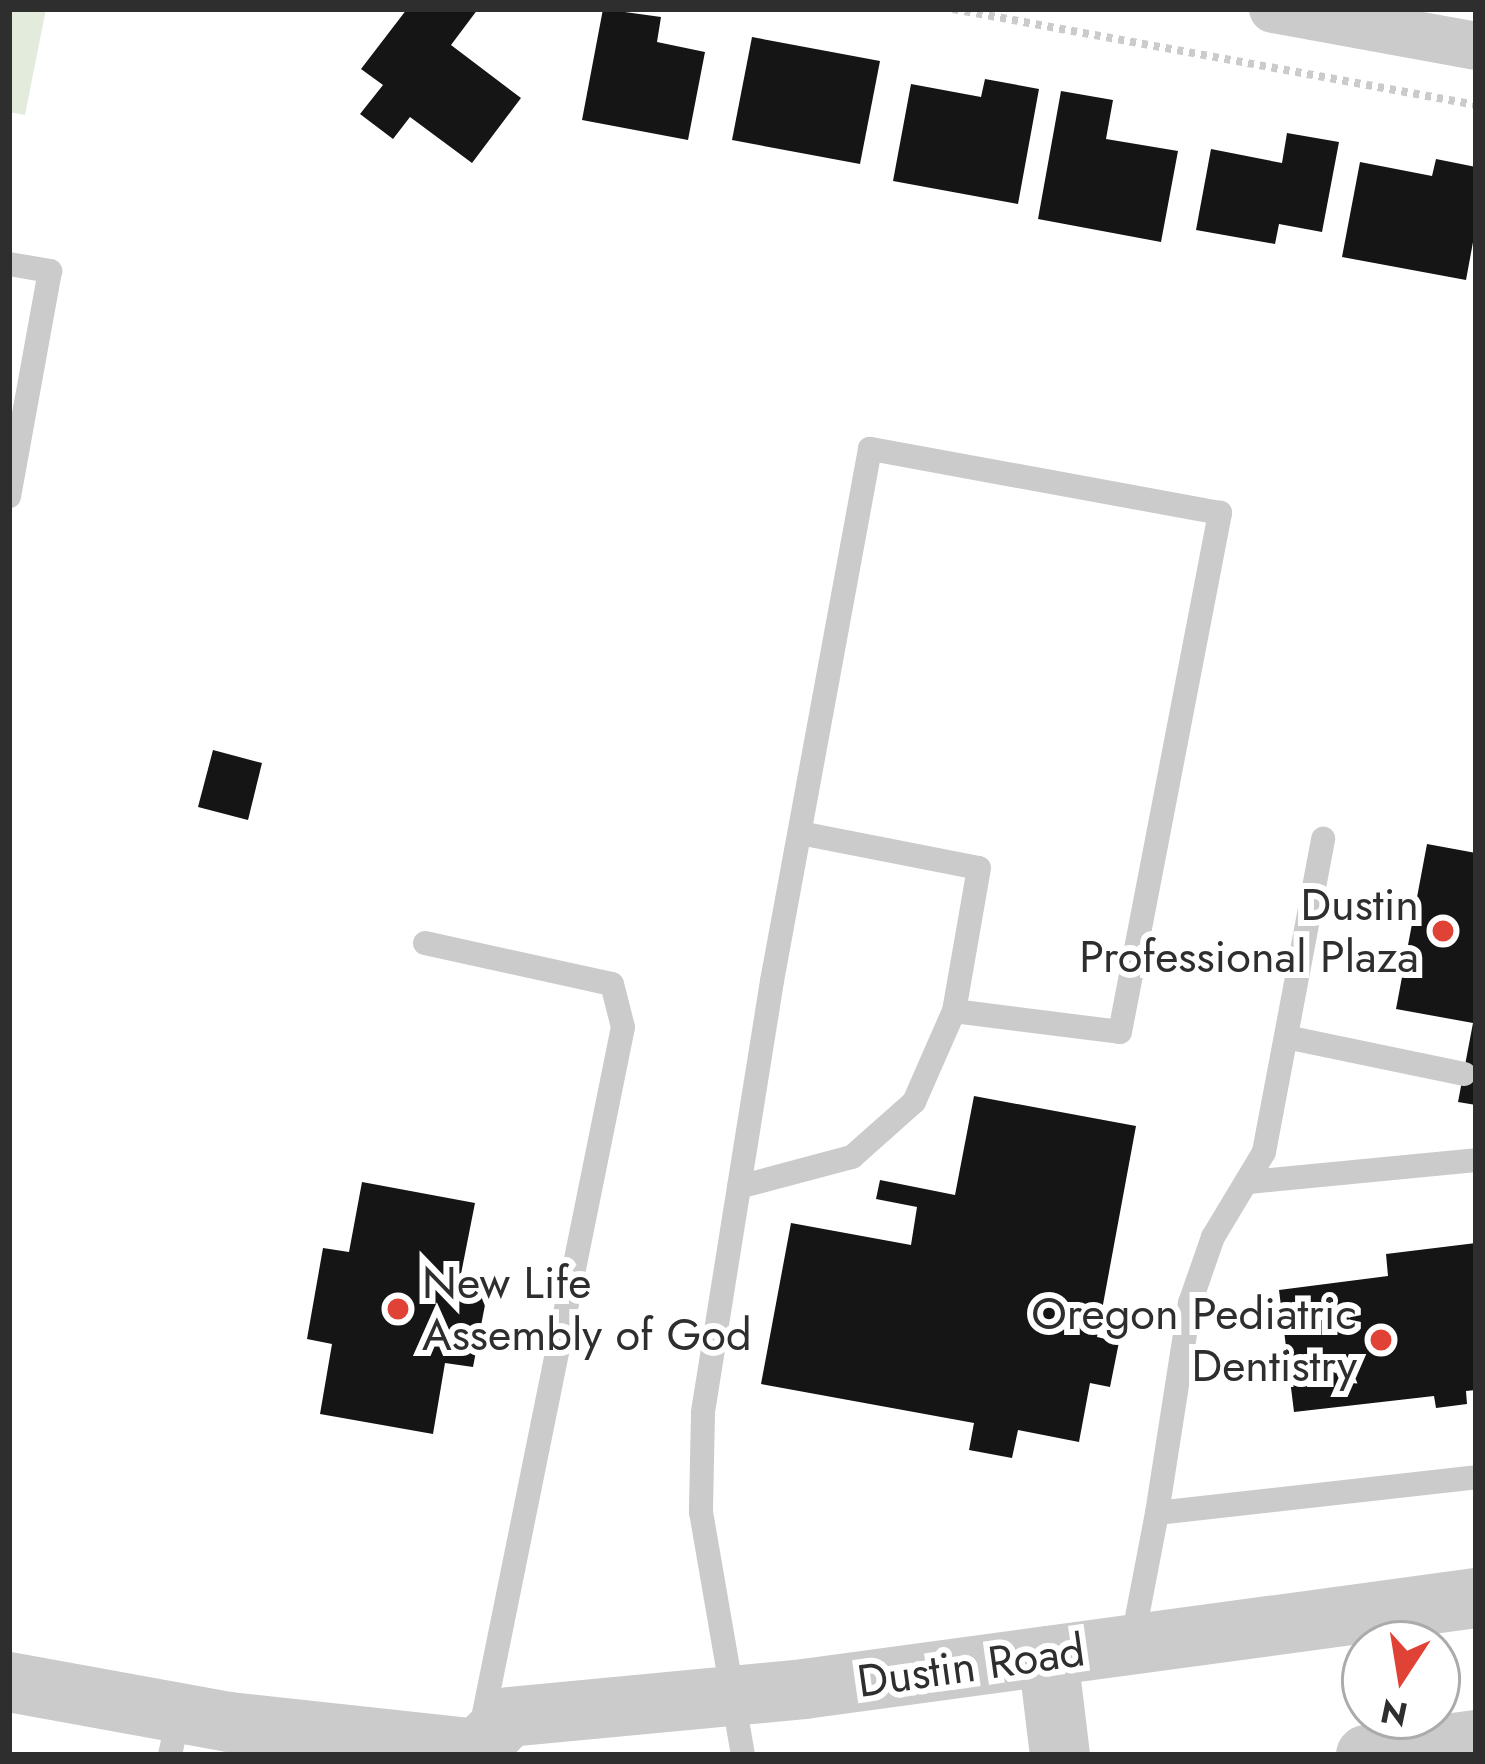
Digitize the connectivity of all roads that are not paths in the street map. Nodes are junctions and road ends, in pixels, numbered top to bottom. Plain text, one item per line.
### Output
1 (1273, 9) edge
2 (1476, 46) edge
3 (9, 263) edge
4 (9, 496) edge
5 (800, 833) junction
6 (1323, 839) dead end
7 (425, 943) dead end
8 (954, 1011) junction
9 (1286, 1037) junction
10 (1464, 1074) dead end
11 (1476, 1160) edge
12 (1249, 1183) junction
13 (739, 1187) junction
14 (1476, 1477) edge
15 (1157, 1513) junction
16 (1476, 1598) edge
17 (1131, 1645) junction
18 (1048, 1656) junction
19 (9, 1682) edge
20 (736, 1696) junction
21 (174, 1734) edge
22 (1476, 1740) edge
23 (479, 1753) edge
24 (743, 1755) edge
25 (1060, 1755) edge
26 (1366, 1755) edge

1 - 2 street
3 - 4 lane
5 - 8 lane
5 - 8 lane
5 - 13 lane
6 - 9 lane
7 - 23 lane
8 - 13 lane
9 - 10 lane
9 - 12 lane
11 - 12 lane
12 - 15 lane
13 - 20 lane
14 - 15 lane
15 - 17 lane
16 - 17 street, Dustin Road
17 - 18 street, Dustin Road
18 - 20 street, Dustin Road
18 - 25 street
19 - 21 street
20 - 23 street, Dustin Road
20 - 24 lane
21 - 23 street
22 - 26 street

